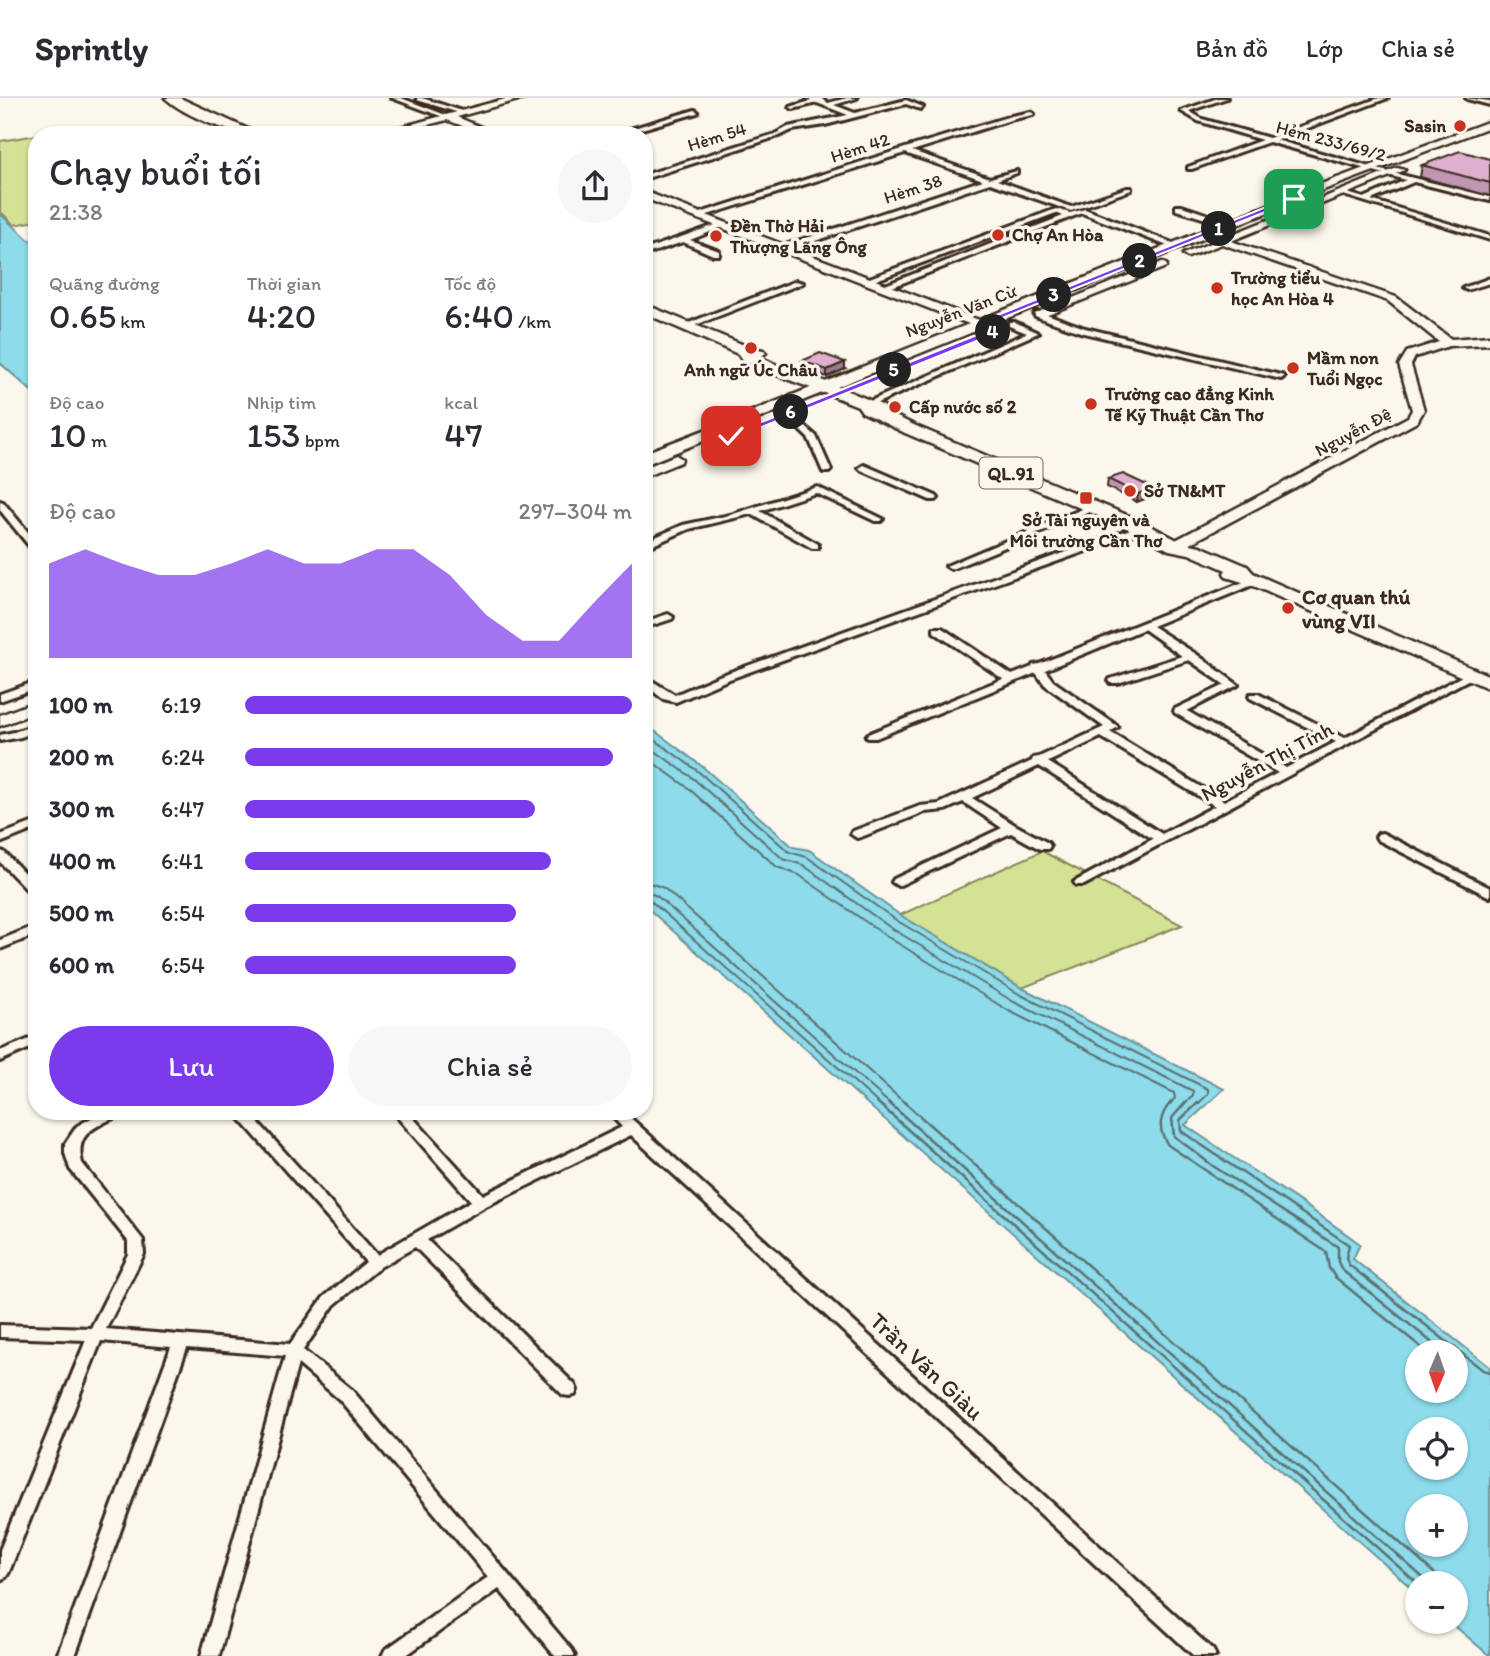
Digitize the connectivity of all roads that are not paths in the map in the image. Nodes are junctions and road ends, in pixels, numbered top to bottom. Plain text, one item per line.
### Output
1 (160, 98) edge
2 (171, 98) edge
3 (395, 98) edge
4 (417, 98) edge
5 (441, 98) edge
6 (520, 98) edge
7 (853, 98) edge
8 (914, 98) edge
9 (1224, 98) edge
10 (1385, 98) edge
11 (1469, 98) edge
12 (814, 99) edge
13 (431, 102) junction
14 (830, 102) edge
15 (905, 102) junction
16 (1490, 103) edge
17 (793, 107) dead end
18 (920, 107) dead end
19 (813, 110) dead end
20 (695, 112) dead end
21 (466, 113) junction
22 (1031, 114) dead end
23 (853, 115) junction
24 (448, 117) junction
25 (221, 123) junction
26 (1490, 124) edge
27 (228, 126) edge
28 (412, 126) edge
29 (472, 126) edge
30 (645, 126) edge
31 (1490, 134) edge
32 (1268, 140) junction
33 (904, 150) junction
34 (1190, 168) dead end
35 (1371, 169) junction
36 (1015, 172) dead end
37 (653, 174) edge
38 (1392, 174) junction
39 (1415, 179) junction
40 (988, 181) junction
41 (1129, 188) dead end
42 (1344, 194) junction
43 (653, 198) edge
44 (1490, 199) edge
45 (1364, 200) junction
46 (1179, 208) dead end
47 (1072, 213) junction
48 (698, 215) junction
49 (1232, 224) junction
50 (724, 225) junction
51 (1490, 238) edge
52 (682, 239) junction
53 (1222, 241) junction
54 (1176, 246) junction
55 (784, 248) junction
56 (653, 250) edge
57 (716, 253) dead end
58 (867, 280) junction
59 (1490, 281) edge
60 (799, 283) dead end
61 (884, 287) junction
62 (1467, 288) dead end
63 (653, 312) edge
64 (1038, 314) junction
65 (980, 324) junction
66 (1012, 324) junction
67 (685, 326) junction
68 (996, 330) junction
69 (1490, 340) edge
70 (1448, 343) junction
71 (745, 351) joint
72 (1281, 376) dead end
73 (823, 386) junction
74 (865, 405) junction
75 (787, 414) junction
76 (653, 458) edge
77 (676, 458) junction
78 (653, 460) edge
79 (864, 468) dead end
80 (653, 469) edge
81 (826, 470) dead end
82 (933, 498) dead end
83 (0, 505) edge
84 (752, 510) junction
85 (1097, 510) junction
86 (878, 519) dead end
87 (1137, 528) junction
88 (28, 539) edge
89 (653, 542) edge
90 (815, 547) dead end
91 (1180, 547) junction
92 (951, 566) dead end
93 (1251, 577) junction
94 (668, 617) dead end
95 (653, 622) edge
96 (1144, 625) junction
97 (938, 630) dead end
98 (1192, 656) junction
99 (1037, 667) junction
100 (1009, 678) junction
101 (1481, 679) edge
102 (1114, 681) dead end
103 (653, 686) edge
104 (28, 687) edge
105 (1254, 696) dead end
106 (0, 698) edge
107 (28, 710) edge
108 (0, 721) edge
109 (28, 730) edge
110 (1101, 732) junction
111 (872, 736) dead end
112 (0, 738) edge
113 (1345, 742) junction
114 (1037, 760) junction
115 (1286, 773) junction
116 (962, 797) junction
117 (1223, 806) junction
118 (28, 828) edge
119 (1011, 828) junction
120 (856, 834) dead end
121 (1382, 837) dead end
122 (0, 839) edge
123 (1161, 839) junction
124 (1044, 846) dead end
125 (0, 855) edge
126 (1080, 881) dead end
127 (898, 882) dead end
128 (28, 885) edge
129 (1490, 893) edge
130 (28, 933) edge
131 (0, 945) edge
132 (28, 1044) edge
133 (0, 1056) edge
134 (100, 1120) edge
135 (248, 1120) edge
136 (407, 1120) edge
137 (624, 1120) edge
138 (632, 1128) junction
139 (481, 1202) junction
140 (417, 1239) junction
141 (375, 1263) junction
142 (0, 1331) edge
143 (96, 1334) junction
144 (181, 1342) junction
145 (294, 1351) junction
146 (569, 1390) dead end
147 (0, 1572) edge
148 (499, 1579) junction
149 (66, 1656) edge
150 (210, 1656) edge
151 (391, 1656) edge
152 (566, 1656) edge
153 (1207, 1656) edge

1 - 25 highway
2 - 25 highway
3 - 24 street
4 - 13 street
5 - 13 street
6 - 21 main road
7 - 14 street
8 - 15 street, Hèm 54
9 - 32 street, Hẻm 233/69/2
10 - 32 street
11 - 16 street
12 - 14 street
12 - 17 street
13 - 21 street
14 - 19 street
14 - 23 street
15 - 18 street
15 - 23 street, Hèm 54
20 - 30 street
21 - 24 main road
22 - 33 street, Hèm 42
23 - 37 street, Hèm 54
24 - 28 main road
24 - 29 main road
25 - 27 highway
26 - 35 main road, Nguyễn Văn Cừ
31 - 38 main road, Nguyễn Văn Cừ
32 - 34 street
32 - 35 street, Hẻm 233/69/2
33 - 40 street
33 - 48 street, Hèm 42
35 - 38 street, Hẻm 233/69/2
35 - 49 main road, Nguyễn Văn Cừ
36 - 40 street, Hèm 38
38 - 39 street
38 - 42 main road, Nguyễn Văn Cừ
39 - 44 street
39 - 45 street
40 - 47 street
40 - 55 street, Hèm 38
41 - 47 street
42 - 45 street
42 - 53 main road, Nguyễn Văn Cừ
43 - 48 main road
45 - 51 street
46 - 49 street
47 - 54 street
47 - 58 street
47 - 61 street
48 - 50 main road
49 - 54 main road, Nguyễn Văn Cừ
50 - 52 street
50 - 55 main road
52 - 56 street
52 - 57 street
53 - 64 main road, Nguyễn Văn Cừ
53 - 70 main road
54 - 65 main road, Nguyễn Văn Cừ
55 - 58 main road
58 - 61 main road
59 - 62 street
60 - 67 street
61 - 65 main road
63 - 67 highway, QL.91
64 - 66 main road, Nguyễn Văn Cừ
64 - 72 street
65 - 68 main road
65 - 73 main road, Nguyễn Văn Cừ
66 - 68 main road, Nguyễn Văn Cừ
66 - 74 street
67 - 71 highway, QL.91
68 - 73 main road, Nguyễn Văn Cừ
69 - 70 main road, Nguyễn Đệ
70 - 91 main road, Nguyễn Đệ
71 - 73 highway, QL.91
73 - 74 highway, QL.91
73 - 75 main road, Nguyễn Văn Cừ
73 - 76 main road, Nguyễn Văn Cừ
74 - 85 highway, QL.91
75 - 77 main road, Nguyễn Văn Cừ
75 - 81 street
77 - 78 main road, Nguyễn Văn Cừ
77 - 80 main road
79 - 82 street
83 - 88 street
84 - 86 street
84 - 89 street
84 - 90 street
85 - 87 highway, QL.91
85 - 92 street
87 - 91 highway, QL.91
87 - 103 street
91 - 93 highway, QL.91
93 - 96 street
93 - 101 highway, QL.91
94 - 95 street
96 - 98 street
96 - 99 street
97 - 100 street
98 - 102 street
98 - 115 street
99 - 100 street
99 - 110 street
100 - 111 street
101 - 113 street, Nguyễn Thị Tính
104 - 106 street
105 - 113 street
107 - 108 main road
109 - 112 street
110 - 114 street
110 - 117 street
113 - 115 street, Nguyễn Thị Tính
114 - 116 street
114 - 123 street
115 - 117 street, Nguyễn Thị Tính
116 - 119 street
116 - 120 street
117 - 123 street, Nguyễn Thị Tính
118 - 122 street
119 - 124 street
119 - 127 street
121 - 129 street
123 - 126 street, Nguyễn Thị Tính
125 - 128 street
130 - 131 street
132 - 133 street
134 - 143 street
135 - 141 street
136 - 139 street
137 - 138 street, Trần Văn Giàu
138 - 139 street
138 - 153 street, Trần Văn Giàu
139 - 140 street
140 - 141 street
140 - 146 street
141 - 145 street
142 - 143 street
143 - 144 street
143 - 147 street
144 - 145 street
144 - 149 street
145 - 148 street
145 - 150 street
148 - 151 street
148 - 152 street

